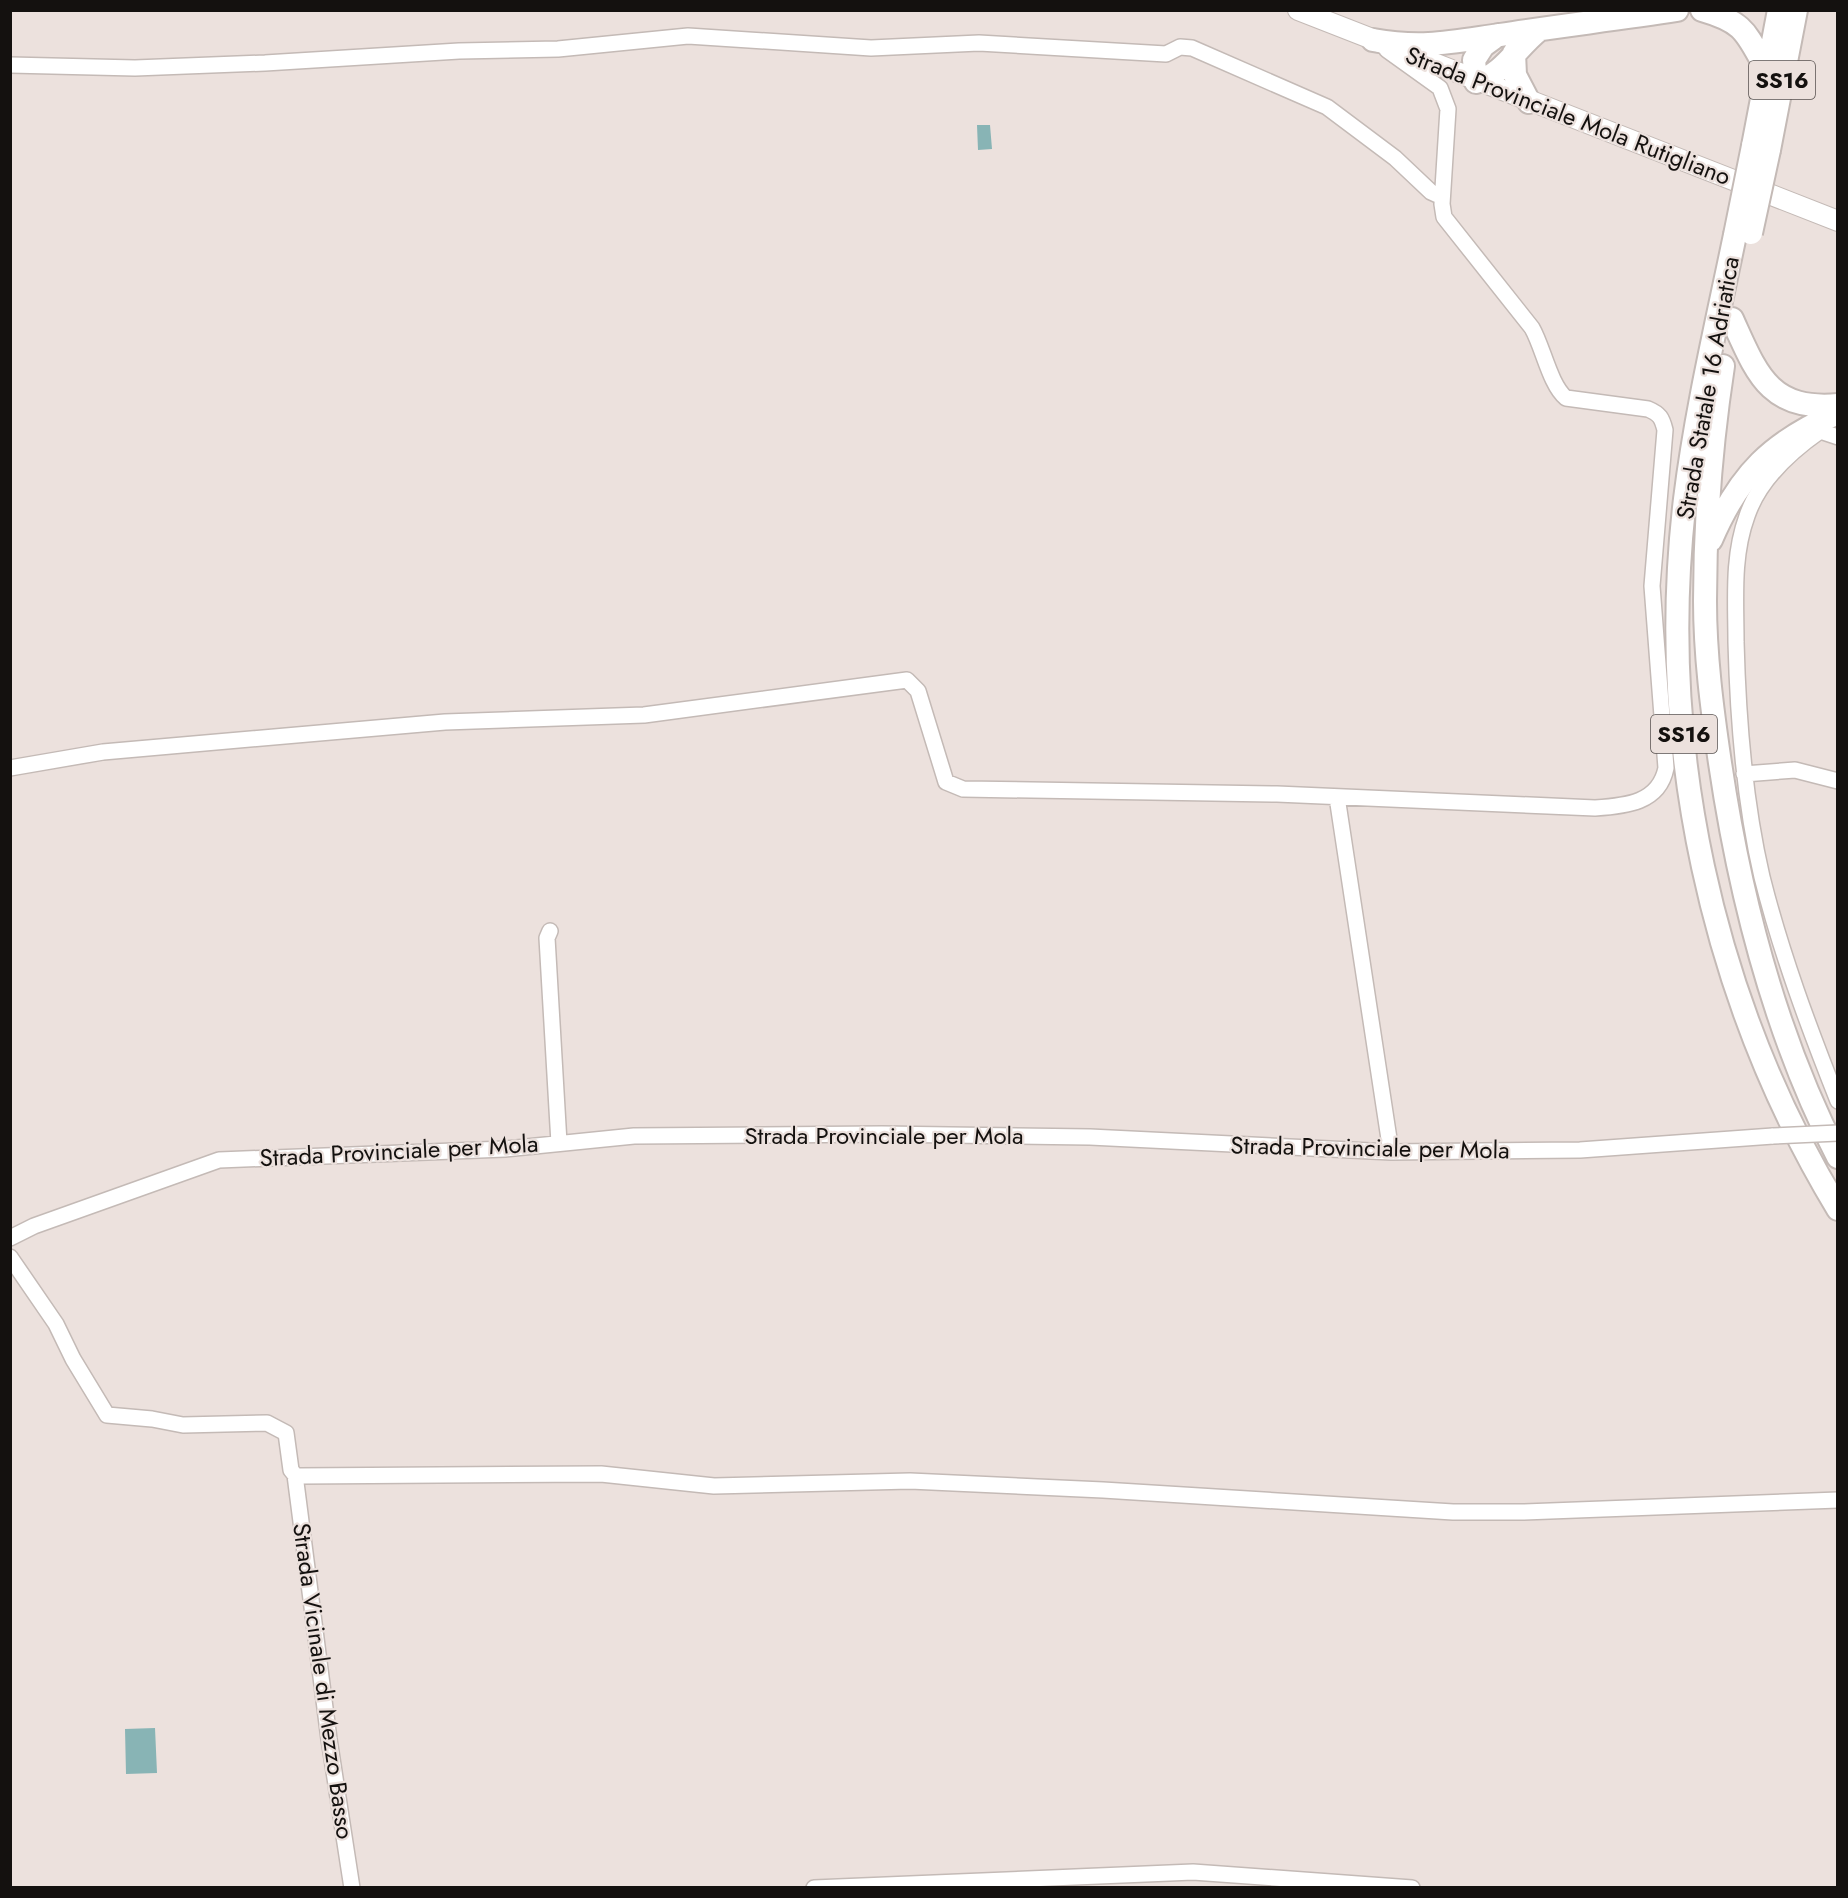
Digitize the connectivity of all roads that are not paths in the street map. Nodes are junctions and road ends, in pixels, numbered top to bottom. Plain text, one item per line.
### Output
1 (1298, 10) edge
2 (1677, 10) edge
3 (1702, 10) edge
4 (1779, 10) edge
5 (1796, 10) edge
6 (1539, 30) junction
7 (1498, 35) junction
8 (1373, 40) junction
9 (1514, 53) junction
10 (10, 64) edge
11 (1768, 72) junction
12 (1476, 82) junction
13 (1529, 102) junction
14 (1761, 148) junction
15 (1442, 197) junction
16 (1838, 221) edge
17 (1743, 234) junction
18 (1732, 319) junction
19 (1838, 405) edge
20 (1838, 413) edge
21 (1838, 437) edge
22 (1706, 550) junction
23 (10, 768) edge
24 (1744, 774) junction
25 (1838, 781) edge
26 (1337, 797) junction
27 (550, 931) dead end
28 (1838, 1101) edge
29 (1838, 1133) edge
30 (559, 1143) junction
31 (1391, 1152) junction
32 (1838, 1157) edge
33 (1838, 1209) edge
34 (10, 1238) edge
35 (10, 1257) edge
36 (295, 1475) junction
37 (1838, 1500) edge
38 (352, 1887) edge
39 (814, 1887) edge
40 (1412, 1887) edge

1 - 8 main road, Strada Provinciale Mola Rutigliano
2 - 6 highway
3 - 11 highway
4 - 11 highway, Strada Statale 16 Adriatica / SS16
5 - 14 highway, Strada Statale 16 Adriatica / SS16
6 - 7 highway
6 - 9 highway
7 - 8 highway
7 - 12 highway
8 - 12 main road, Strada Provinciale Mola Rutigliano
8 - 15 street
9 - 12 highway
9 - 13 highway
10 - 15 street
11 - 14 highway, Strada Statale 16 Adriatica / SS16
12 - 13 main road, Strada Provinciale Mola Rutigliano
13 - 16 main road, Strada Provinciale Mola Rutigliano
14 - 17 highway, Strada Statale 16 Adriatica / SS16, bridge
15 - 26 street
17 - 18 highway, Strada Statale 16 Adriatica / SS16
17 - 33 highway, Strada Statale 16 Adriatica / SS16
18 - 19 highway
18 - 22 highway, Strada Statale 16 Adriatica / SS16
20 - 22 highway
21 - 24 street
22 - 32 highway, Strada Statale 16 Adriatica / SS16
23 - 26 street
24 - 25 street
24 - 28 street
26 - 31 street
27 - 30 street
29 - 31 street, Strada Provinciale per Mola, bridge
30 - 31 street, Strada Provinciale per Mola
30 - 34 street, Strada Provinciale per Mola
35 - 36 street, Strada Vicinale di Mezzo Basso
36 - 37 street
36 - 38 street, Strada Vicinale di Mezzo Basso
39 - 40 street

